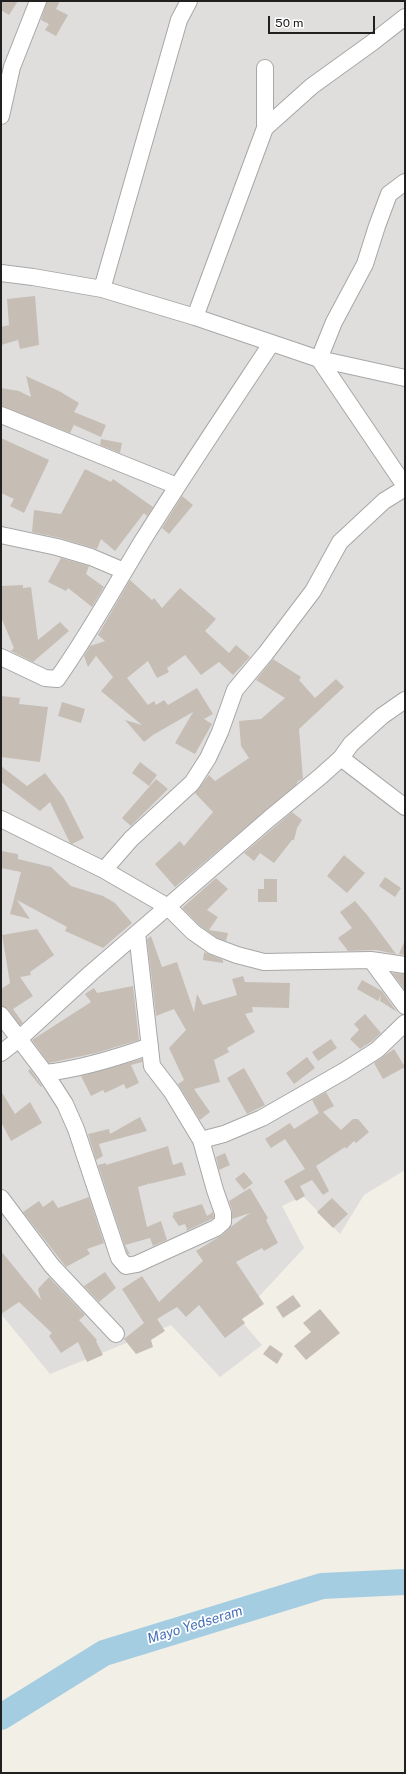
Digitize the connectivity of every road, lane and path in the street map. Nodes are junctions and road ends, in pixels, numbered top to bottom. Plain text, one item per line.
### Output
1 (38, 1) edge
2 (189, 1) edge
3 (405, 17) edge
4 (6, 65) edge
5 (265, 68) dead end
6 (1, 116) edge
7 (265, 128) junction
8 (405, 182) edge
9 (1, 273) edge
10 (102, 289) junction
11 (195, 316) junction
12 (271, 344) junction
13 (319, 359) junction
14 (405, 378) edge
15 (1, 415) edge
16 (177, 486) junction
17 (405, 487) edge
18 (1, 535) edge
19 (124, 571) junction
20 (1, 657) edge
21 (405, 700) edge
22 (341, 758) junction
23 (405, 807) edge
24 (2, 821) edge
25 (104, 870) junction
26 (168, 907) junction
27 (137, 933) junction
28 (371, 960) junction
29 (405, 965) edge
30 (405, 1006) edge
31 (1, 1014) edge
32 (405, 1023) edge
33 (19, 1039) junction
34 (150, 1046) junction
35 (1, 1053) edge
36 (45, 1073) junction
37 (201, 1140) junction
38 (1, 1198) edge
39 (116, 1334) dead end

1 - 4 street
2 - 10 street
3 - 7 street
4 - 6 street
5 - 7 street
7 - 11 street
8 - 13 street
9 - 10 street
10 - 11 street
11 - 12 street
12 - 13 street
12 - 16 street
13 - 14 street
13 - 17 street
15 - 16 street
16 - 19 street
17 - 25 street
18 - 19 street
19 - 20 street
21 - 22 street
22 - 23 street
22 - 26 street
24 - 25 street
25 - 26 street
26 - 27 street
26 - 28 street
27 - 33 street
27 - 34 street
28 - 29 street
28 - 30 street
31 - 33 street
32 - 37 street
33 - 35 street
33 - 36 street
34 - 36 street
34 - 37 street
36 - 37 street
38 - 39 street

